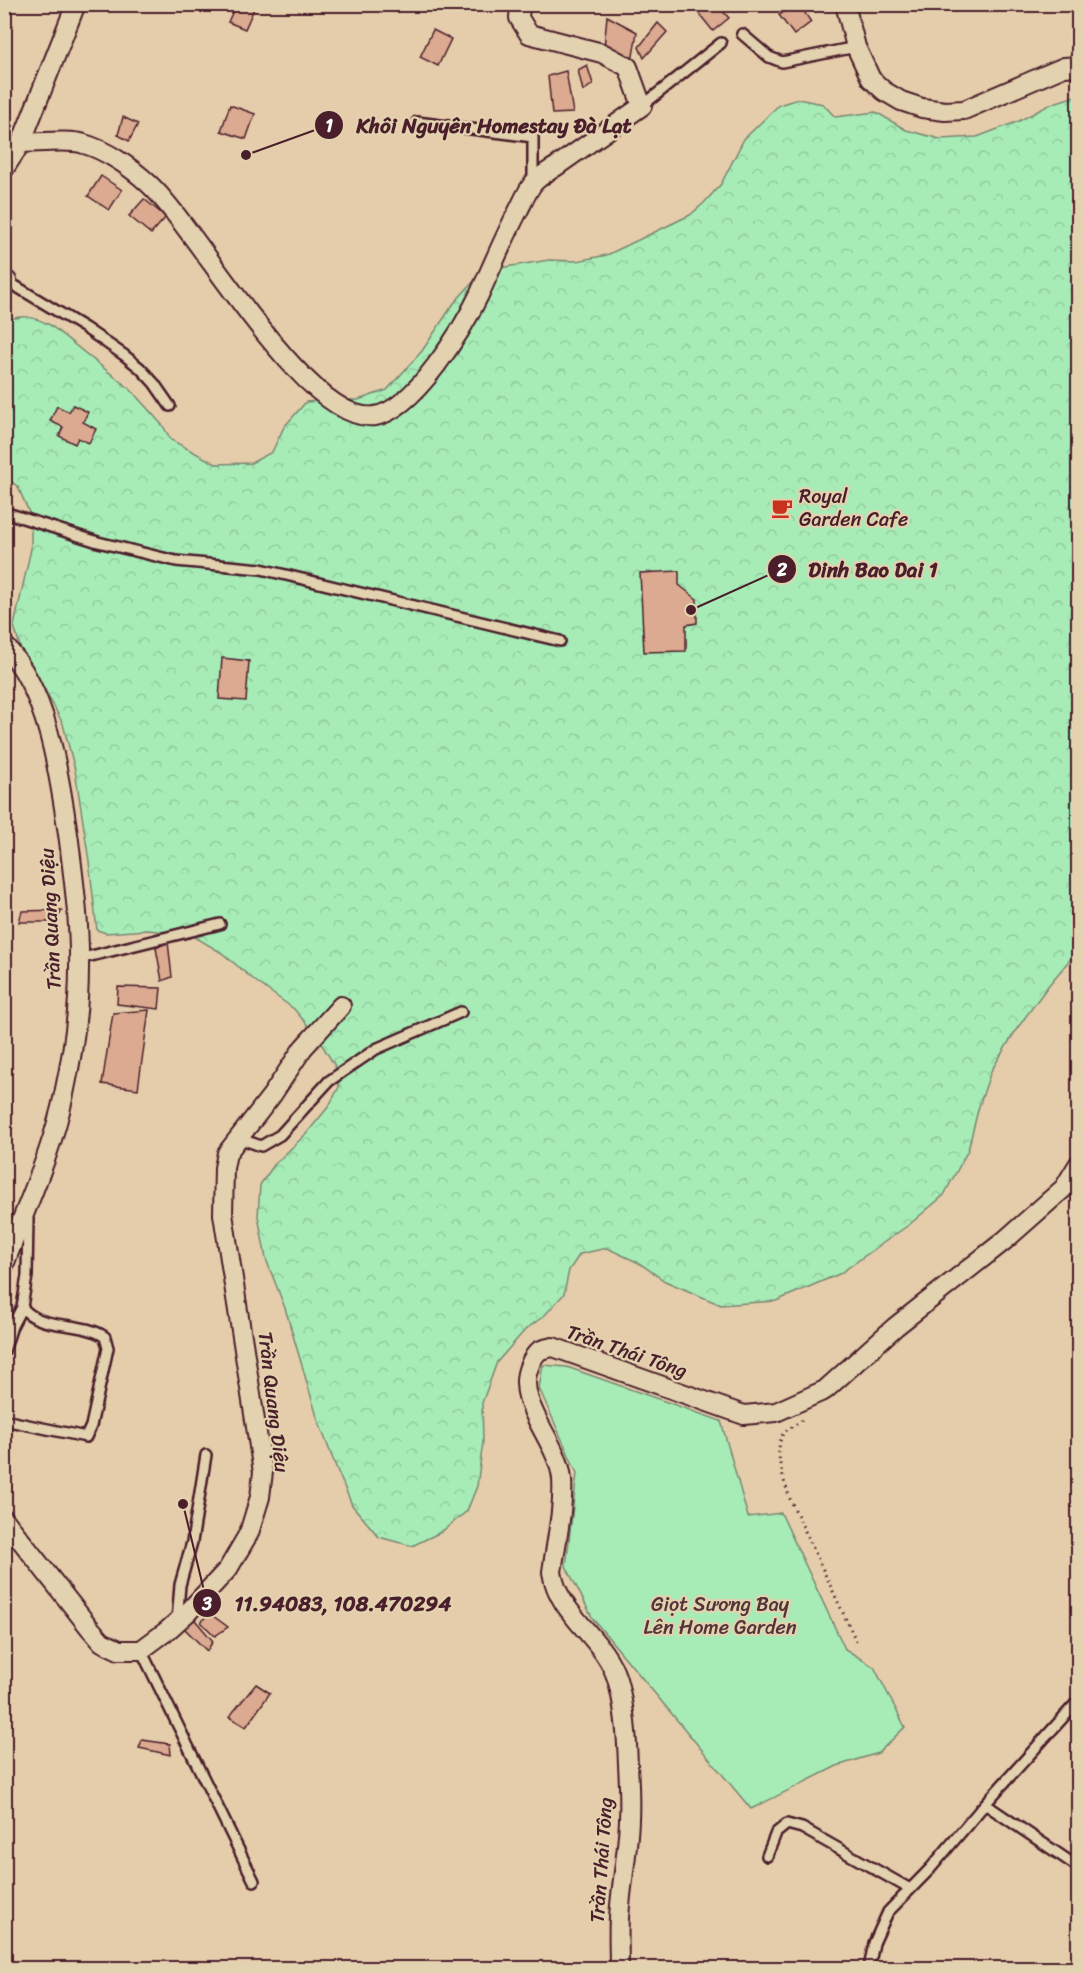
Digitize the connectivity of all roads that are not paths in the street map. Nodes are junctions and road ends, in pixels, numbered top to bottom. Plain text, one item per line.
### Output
1 (76, 4) edge
2 (520, 4) edge
3 (845, 4) edge
4 (742, 34) dead end
5 (721, 44) dead end
6 (856, 47) junction
7 (1078, 66) edge
8 (642, 106) junction
9 (417, 122) dead end
10 (21, 144) junction
11 (4, 169) edge
12 (533, 183) junction
13 (5, 281) edge
14 (170, 406) dead end
15 (4, 512) edge
16 (560, 641) dead end
17 (4, 645) edge
18 (220, 924) dead end
19 (79, 959) junction
20 (341, 1006) dead end
21 (461, 1012) dead end
22 (238, 1138) junction
23 (1078, 1165) edge
24 (28, 1204) junction
25 (4, 1265) edge
26 (22, 1307) junction
27 (4, 1351) edge
28 (4, 1420) edge
29 (206, 1455) dead end
30 (4, 1519) edge
31 (176, 1623) junction
32 (141, 1650) junction
33 (1078, 1701) edge
34 (985, 1804) junction
35 (767, 1856) dead end
36 (1078, 1867) edge
37 (254, 1881) dead end
38 (910, 1889) junction
39 (619, 1968) edge
40 (869, 1968) edge

1 - 10 street
2 - 8 street
3 - 6 street
4 - 6 lane
5 - 8 lane
6 - 7 street
8 - 12 street
9 - 12 lane
10 - 11 street
10 - 12 street
13 - 14 lane
15 - 16 lane
17 - 19 street, Trần Quang Diệu
18 - 19 lane
19 - 24 street, Trần Quang Diệu
20 - 22 street, Trần Quang Diệu
21 - 22 lane
22 - 31 street, Trần Quang Diệu
23 - 39 street, Trần Thái Tông
24 - 25 street, Trần Quang Diệu
24 - 26 lane
26 - 27 lane
26 - 28 lane
29 - 31 lane
30 - 32 street
31 - 32 street, Trần Quang Diệu
32 - 37 lane
33 - 34 lane
34 - 36 lane
34 - 38 lane
35 - 38 lane
38 - 40 lane

